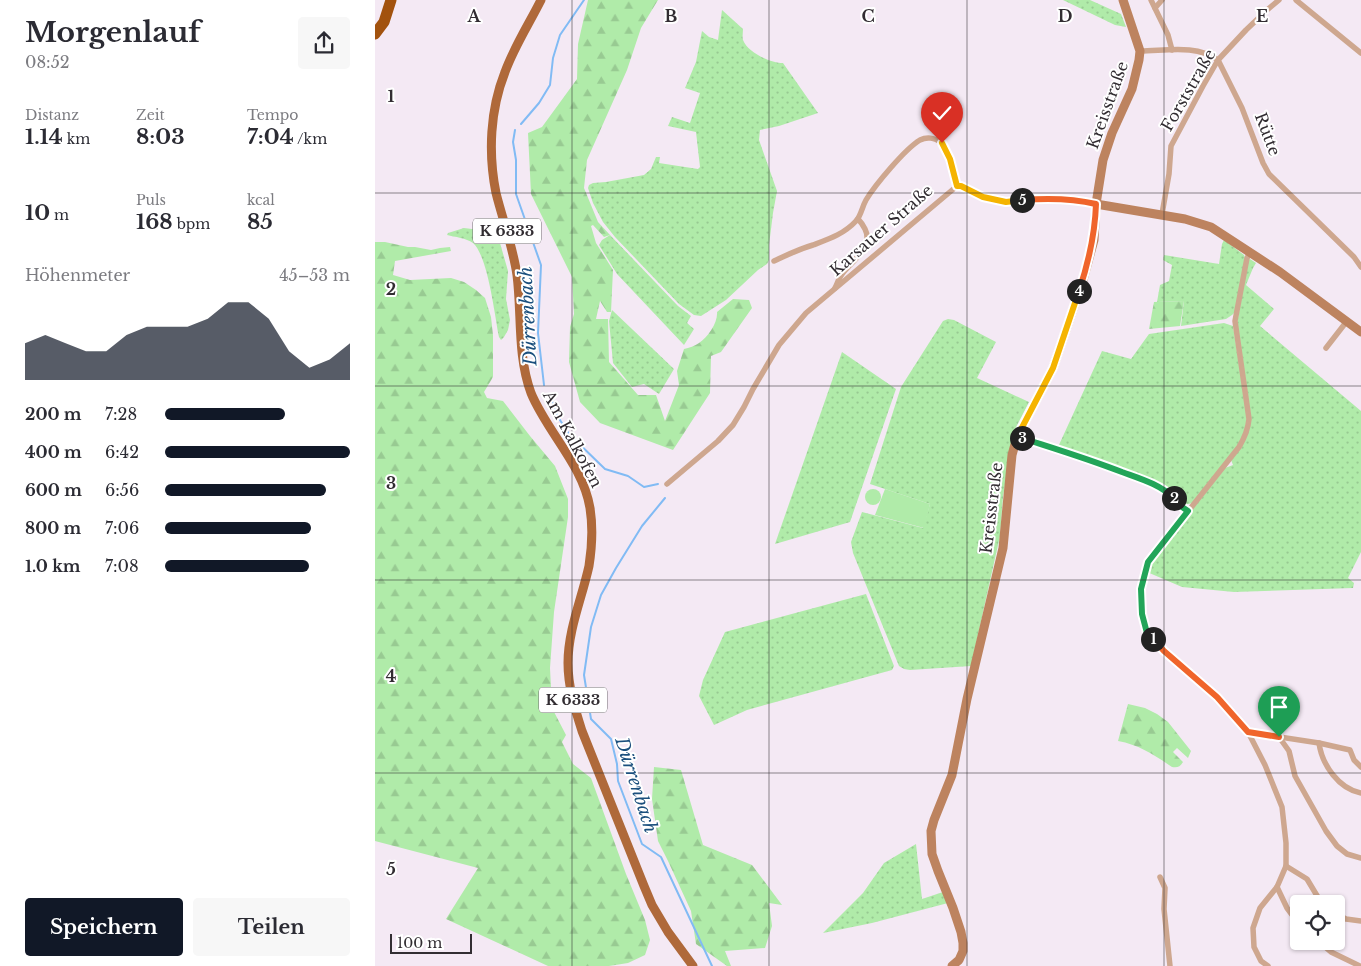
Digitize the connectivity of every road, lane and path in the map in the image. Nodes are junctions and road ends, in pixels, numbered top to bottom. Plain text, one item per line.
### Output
1 (391, 0) edge
2 (541, 0) edge
3 (1123, 0) edge
4 (1151, 0) edge
5 (1162, 0) edge
6 (1279, 0) edge
7 (1296, 0) edge
8 (1155, 8) junction
9 (375, 34) edge
10 (1172, 50) junction
11 (1140, 51) junction
12 (1361, 54) edge
13 (1218, 60) junction
14 (957, 186) junction
15 (1096, 204) junction
16 (1162, 214) junction
17 (858, 219) junction
18 (1250, 253) junction
19 (774, 262) dead end
20 (1361, 267) edge
21 (835, 290) junction
22 (1347, 321) junction
23 (1361, 332) edge
24 (1326, 348) dead end
25 (1017, 437) junction
26 (667, 484) dead end
27 (1188, 511) junction
28 (1248, 732) junction
29 (1279, 737) junction
30 (1319, 743) junction
31 (1361, 767) edge
32 (1361, 793) edge
33 (1361, 858) edge
34 (1287, 866) junction
35 (1160, 877) dead end
36 (1277, 887) junction
37 (1317, 895) edge
38 (1290, 912) edge
39 (1345, 918) edge
40 (1361, 921) edge
41 (1329, 950) edge
42 (693, 966) edge
43 (952, 966) edge
44 (1170, 966) edge
45 (1268, 966) edge
46 (1360, 966) edge

1 - 9 highway
2 - 42 main road, Am Kalkofen / K 6333
3 - 11 street, Kreisstraße
4 - 8 street
5 - 8 street
6 - 13 street, Forststraße
7 - 12 street
8 - 10 street
10 - 11 street
10 - 13 street
11 - 15 street, Kreisstraße
13 - 16 street, Forststraße
13 - 20 street, Rütte
14 - 15 street, Karsauer Straße
14 - 17 street
14 - 21 street, Karsauer Straße
15 - 16 street, Karsauer Straße
15 - 25 street, Kreisstraße
16 - 18 street, Karsauer Straße
17 - 19 street
17 - 21 street
18 - 22 street, Karsauer Straße
18 - 27 street
21 - 26 street, Karsauer Straße
22 - 23 street, Karsauer Straße
22 - 24 street
25 - 27 street
25 - 43 street, Kreisstraße
27 - 28 street
28 - 29 street
28 - 34 street
29 - 30 street
29 - 33 street
30 - 31 street
30 - 32 street
34 - 36 street
34 - 37 street
35 - 44 street
36 - 38 street
36 - 45 street
39 - 40 street
41 - 46 street

